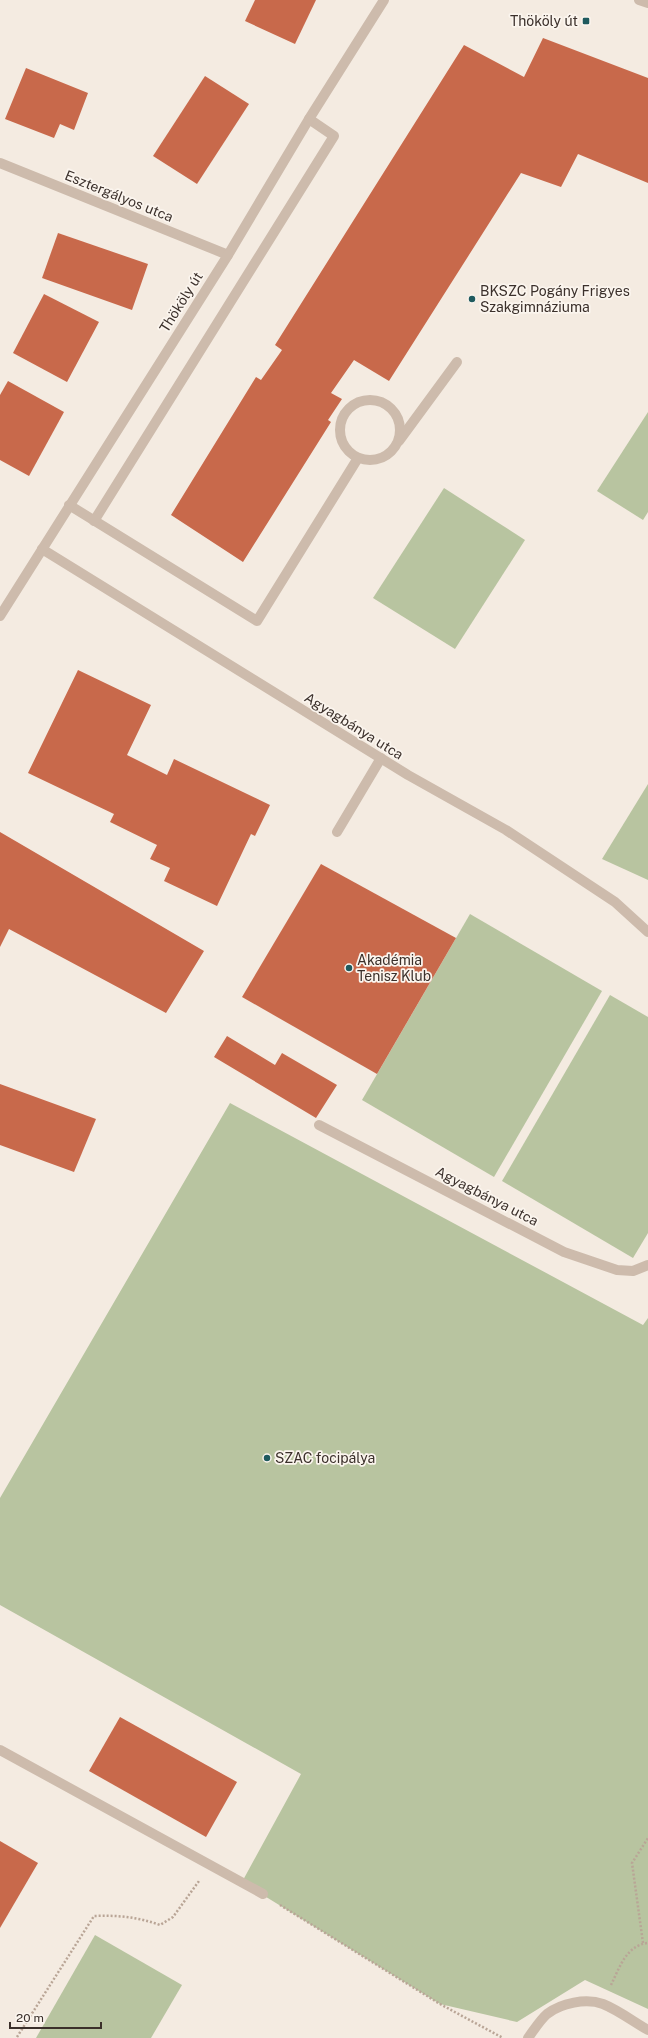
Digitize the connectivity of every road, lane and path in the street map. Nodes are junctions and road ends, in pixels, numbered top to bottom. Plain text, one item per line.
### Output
1 (384, 0) edge
2 (639, 0) edge
3 (648, 3) edge
4 (309, 119) junction
5 (0, 163) edge
6 (228, 255) junction
7 (457, 362) dead end
8 (394, 449) junction
9 (358, 458) junction
10 (69, 505) junction
11 (94, 521) junction
12 (42, 549) junction
13 (2, 610) edge
14 (380, 758) junction
15 (337, 832) dead end
16 (648, 932) edge
17 (319, 1125) dead end
18 (648, 1265) edge
19 (0, 1750) edge
20 (648, 1838) edge
21 (208, 1864) junction
22 (263, 1894) joint
23 (643, 1943) junction
24 (648, 1943) edge
25 (602, 2004) junction
26 (648, 2030) edge
27 (17, 2037) dead end
28 (503, 2038) edge
29 (528, 2038) edge

1 - 4 street, Thököly út
2 - 3 street
4 - 6 street, Thököly út
4 - 11 street
5 - 6 street, Esztergályos utca
6 - 10 street, Thököly út
7 - 8 street
8 - 9 street
8 - 9 street
9 - 11 street
10 - 11 street
10 - 12 street, Thököly út
12 - 13 street, Thököly út
12 - 14 street, Agyagbánya utca
14 - 15 street
14 - 16 street, Agyagbánya utca
17 - 18 street, Agyagbánya utca
19 - 21 street
20 - 23 path
21 - 22 street
21 - 27 path
22 - 28 path
23 - 24 path
23 - 25 path
25 - 26 street
25 - 29 street

